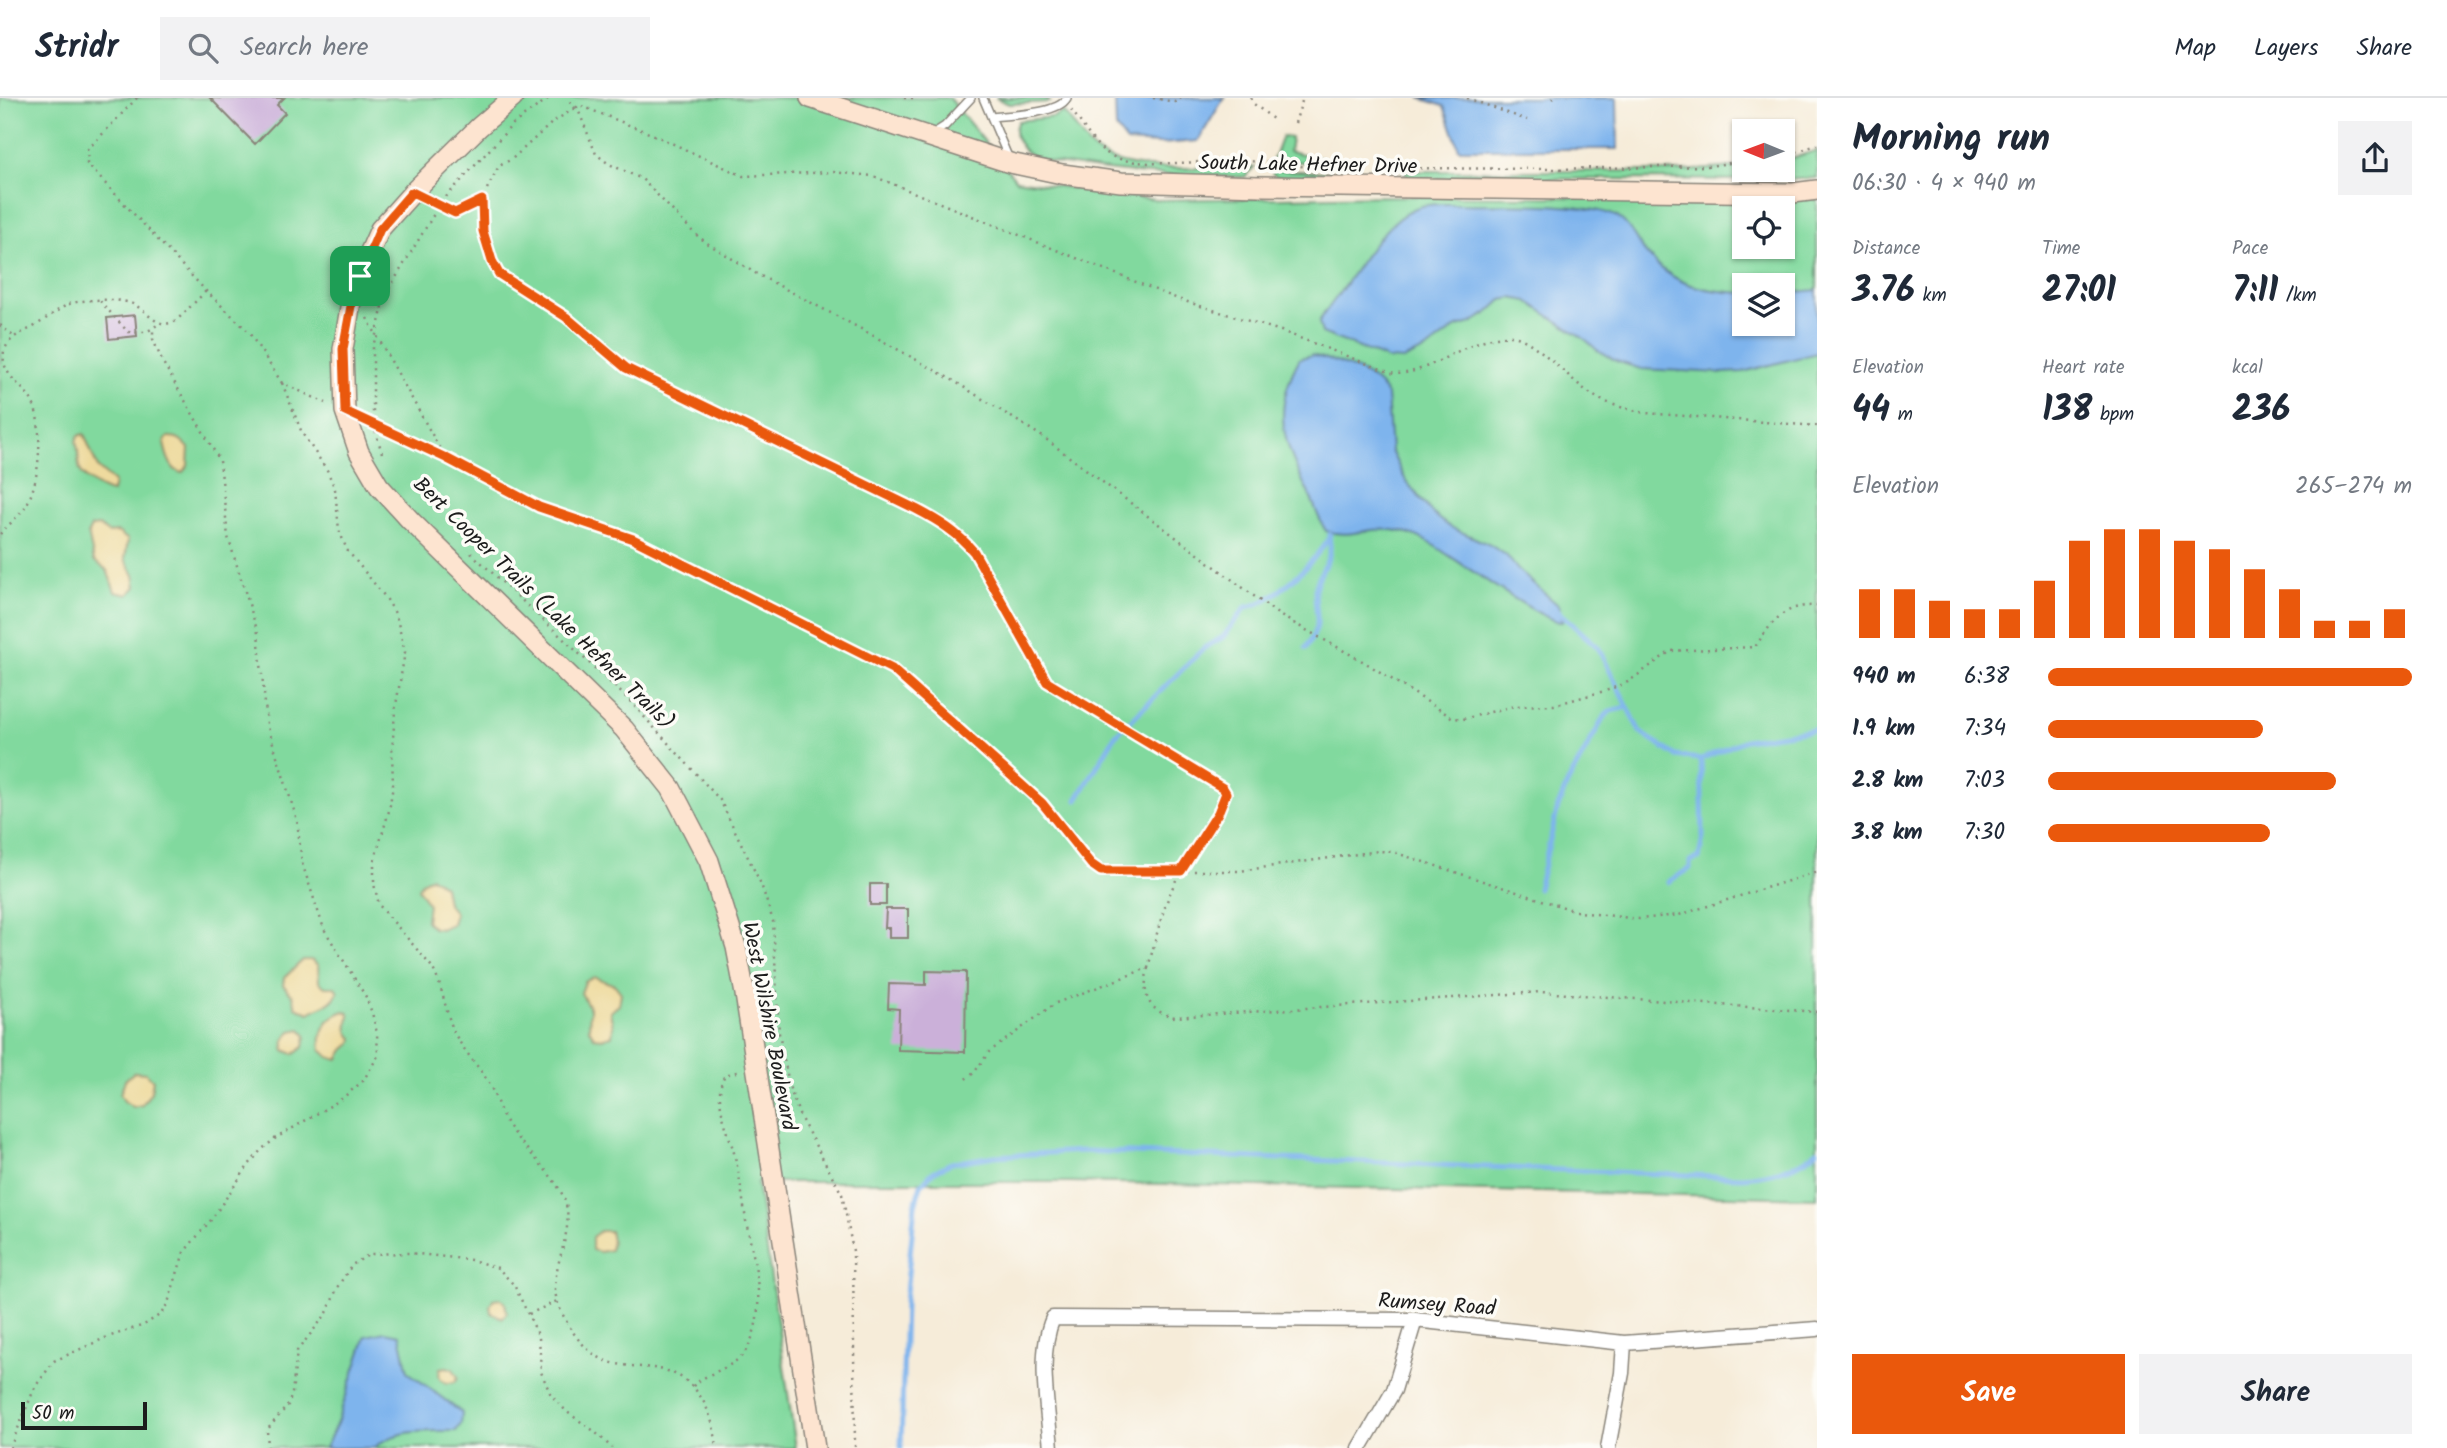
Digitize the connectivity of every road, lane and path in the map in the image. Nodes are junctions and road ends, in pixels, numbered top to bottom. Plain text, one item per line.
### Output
1 (137, 98) edge
2 (513, 98) edge
3 (549, 98) edge
4 (567, 98) edge
5 (810, 98) edge
6 (904, 98) edge
7 (913, 98) edge
8 (971, 98) edge
9 (983, 98) edge
10 (1067, 98) edge
11 (1153, 98) edge
12 (1181, 98) edge
13 (1251, 98) edge
14 (1303, 98) edge
15 (1466, 98) edge
16 (577, 107) junction
17 (1069, 108) dead end
18 (992, 117) junction
19 (1273, 119) dead end
20 (1527, 120) dead end
21 (1295, 123) dead end
22 (927, 138) junction
23 (1817, 145) edge
24 (1796, 152) edge
25 (1010, 163) junction
26 (1732, 163) edge
27 (1273, 164) dead end
28 (1402, 168) dead end
29 (1817, 190) edge
30 (412, 192) junction
31 (482, 200) junction
32 (439, 206) junction
33 (354, 290) junction
34 (206, 291) junction
35 (100, 301) junction
36 (159, 323) junction
37 (0, 325) edge
38 (153, 329) junction
39 (13, 335) junction
40 (376, 335) junction
41 (282, 383) junction
42 (345, 411) junction
43 (373, 424) junction
44 (1817, 426) edge
45 (446, 458) junction
46 (385, 462) dead end
47 (0, 534) edge
48 (471, 552) dead end
49 (1817, 606) edge
50 (1181, 871) junction
51 (1817, 872) edge
52 (1148, 968) junction
53 (1817, 1012) edge
54 (757, 1071) junction
55 (964, 1080) dead end
56 (557, 1301) junction
57 (528, 1315) junction
58 (1415, 1320) junction
59 (1817, 1329) edge
60 (1624, 1343) junction
61 (693, 1386) junction
62 (9, 1448) edge
63 (268, 1448) edge
64 (612, 1448) edge
65 (717, 1448) edge
66 (814, 1448) edge
67 (855, 1448) edge
68 (1051, 1448) edge
69 (1360, 1448) edge
70 (1608, 1448) edge

1 - 34 path
2 - 30 street
3 - 32 path
4 - 16 path
5 - 22 street, South Lake Hefner Drive
6 - 7 path
8 - 22 lane
9 - 18 lane
10 - 18 lane
11 - 12 path
13 - 19 path
14 - 21 path
15 - 20 path
16 - 31 path
16 - 44 path
16 - 49 path
17 - 27 path
18 - 25 lane
22 - 25 street, South Lake Hefner Drive
23 - 24 path
25 - 29 street, South Lake Hefner Drive
26 - 28 path
30 - 32 lane
30 - 33 street
31 - 32 lane
31 - 50 path
32 - 40 path
33 - 40 path
33 - 42 street
34 - 36 path
34 - 41 path
35 - 36 path
35 - 38 path
35 - 39 path
36 - 38 path
37 - 39 path
38 - 62 path
39 - 47 path
40 - 43 path
40 - 45 path
41 - 42 path
41 - 56 path
42 - 43 path
42 - 54 street, West Wilshire Boulevard
43 - 45 path
43 - 46 path
45 - 50 path
48 - 67 path, Bert Cooper Trails (Lake Hefner Trails)
50 - 51 path
50 - 52 path
52 - 53 path
52 - 55 path
54 - 61 path
54 - 66 street, West Wilshire Boulevard
56 - 57 path
56 - 61 path
57 - 63 path
57 - 64 path
58 - 60 street, Rumsey Road
58 - 68 street, Rumsey Road
58 - 69 street
59 - 60 street, Rumsey Road
60 - 70 street
61 - 65 path

